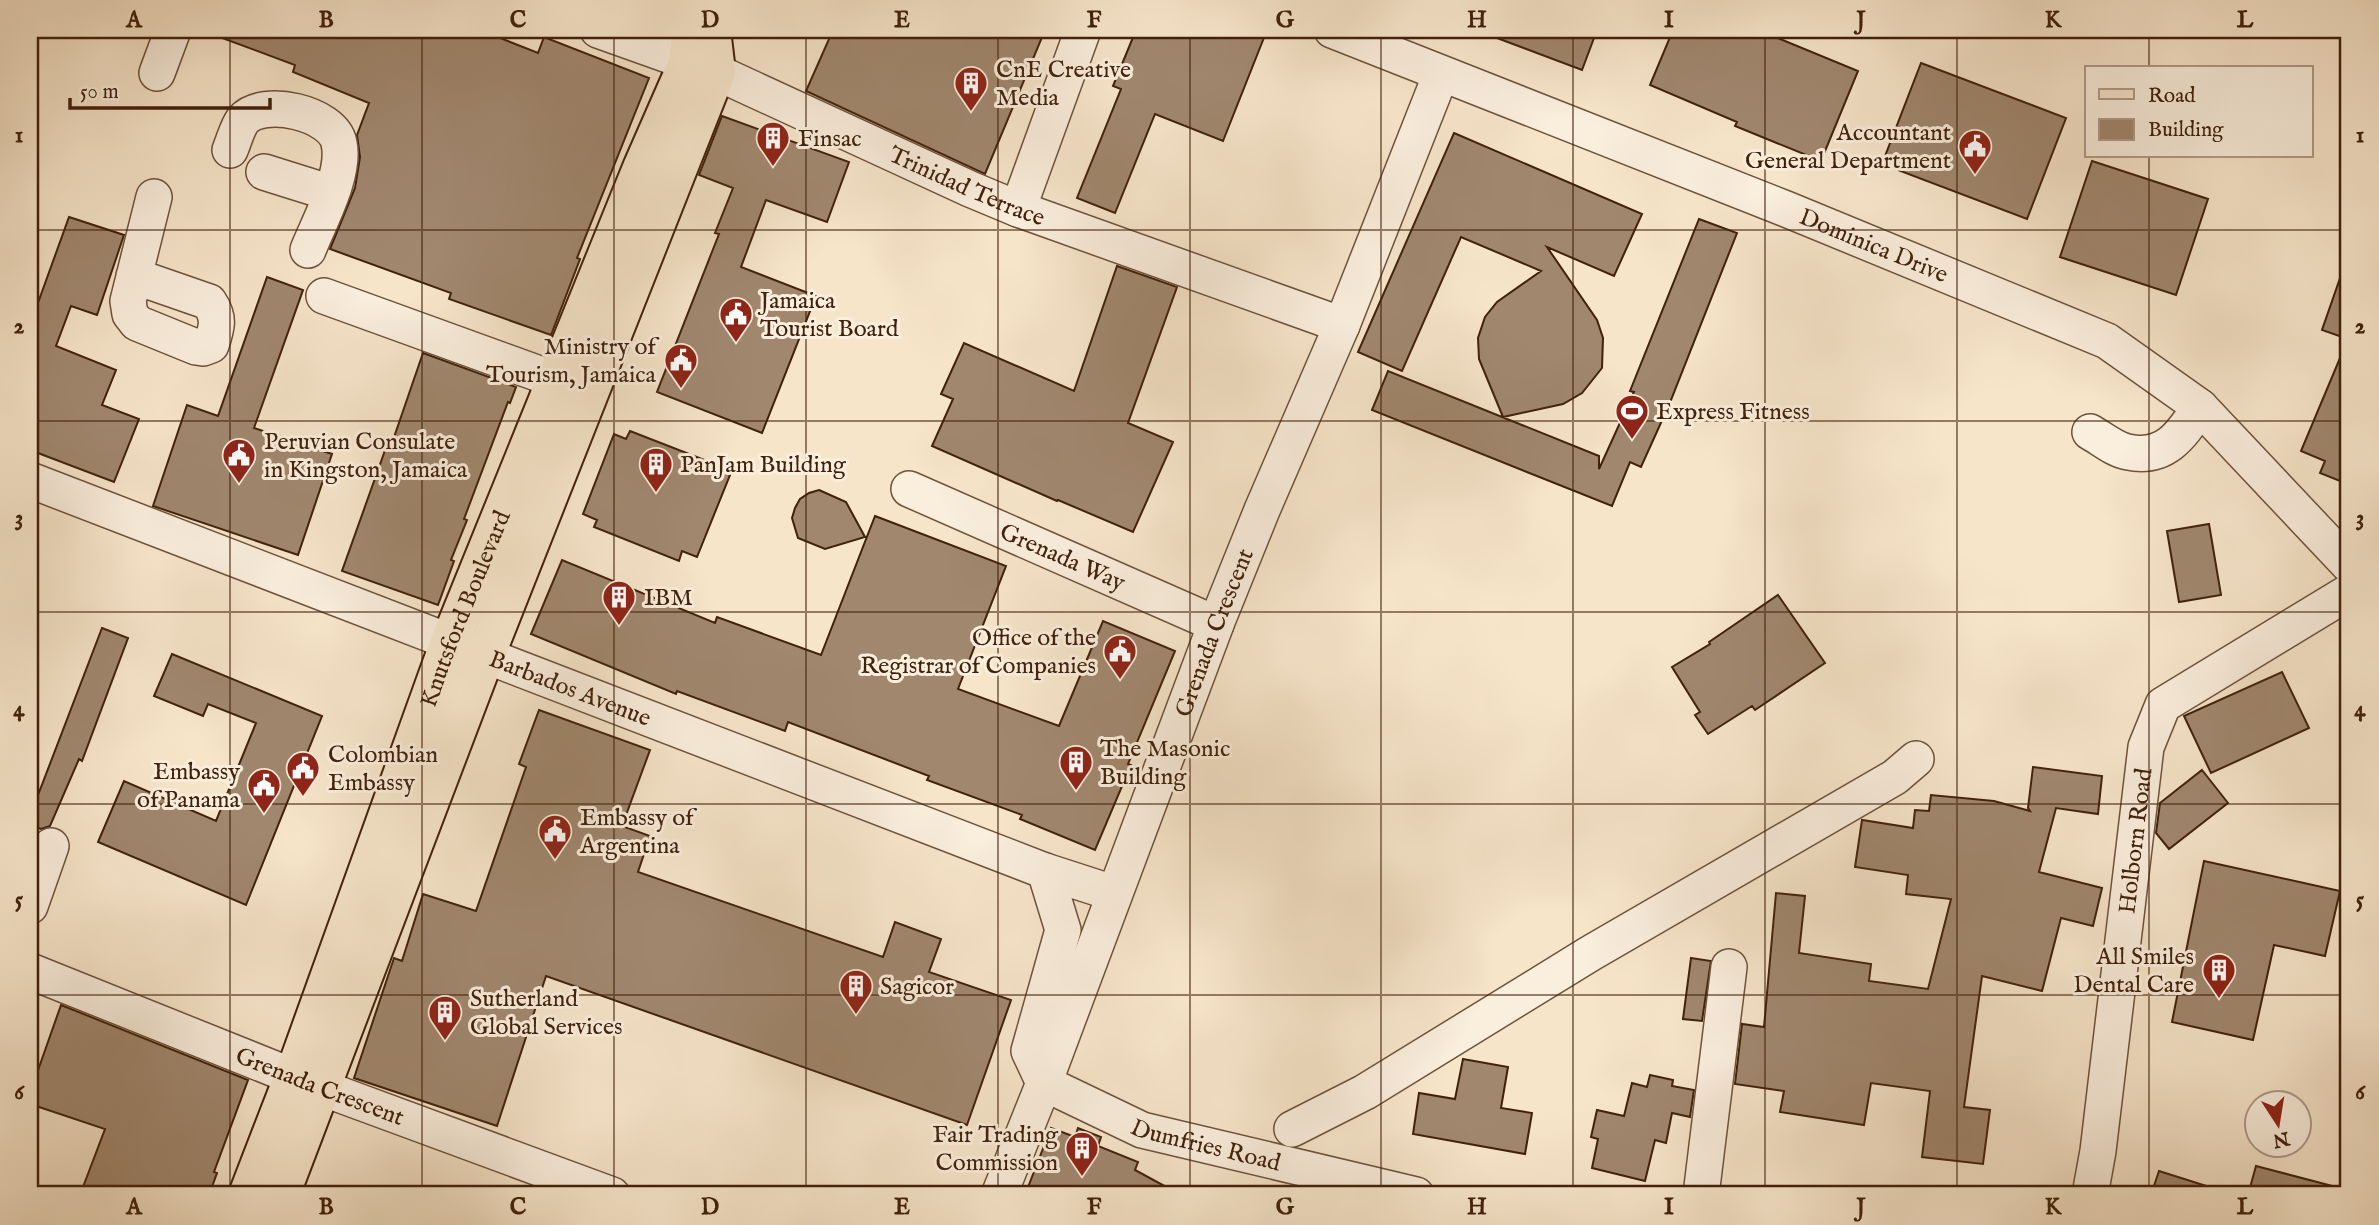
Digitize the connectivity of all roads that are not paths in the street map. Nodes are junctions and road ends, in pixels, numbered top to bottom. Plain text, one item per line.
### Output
1 (173, 30) edge
2 (598, 30) edge
3 (711, 30) edge
4 (1083, 30) edge
5 (1332, 30) edge
6 (699, 54) edge
7 (157, 73) dead end
8 (1441, 74) junction
9 (230, 150) dead end
10 (264, 172) dead end
11 (331, 193) junction
12 (154, 197) dead end
13 (1018, 209) junction
14 (308, 250) dead end
15 (134, 276) dead end
16 (324, 296) dead end
17 (1342, 325) junction
18 (556, 380) junction
19 (2200, 407) junction
20 (2090, 432) dead end
21 (30, 480) edge
22 (909, 489) dead end
23 (2349, 565) edge
24 (2349, 592) edge
25 (1216, 624) junction
26 (450, 642) junction
27 (485, 656) junction
28 (1916, 759) dead end
29 (51, 846) dead end
30 (1045, 871) junction
31 (1113, 893) junction
32 (30, 906) edge
33 (1729, 967) dead end
34 (30, 971) edge
35 (308, 1082) junction
36 (1044, 1083) junction
37 (1292, 1129) dead end
38 (248, 1195) edge
39 (280, 1195) edge
40 (612, 1195) edge
41 (999, 1195) edge
42 (1416, 1195) edge
43 (1701, 1195) edge
44 (2090, 1195) edge

1 - 7 street
2 - 6 street, Trinidad Terrace
3 - 6 main road, Knutsford Boulevard
4 - 13 street
5 - 8 street, Dominica Drive
6 - 13 street, Trinidad Terrace
6 - 18 main road, Knutsford Boulevard
6 - 27 main road, Knutsford Boulevard
8 - 17 street, Grenada Crescent
8 - 19 street, Dominica Drive
9 - 11 street
10 - 11 street
11 - 14 street
12 - 15 street
13 - 17 street, Trinidad Terrace
16 - 18 street
17 - 25 street, Grenada Crescent
18 - 26 main road, Knutsford Boulevard
19 - 20 street
19 - 23 street, Dominica Drive
21 - 26 street, Barbados Avenue
22 - 25 street, Grenada Way
24 - 44 street, Holborn Road
25 - 31 street, Grenada Crescent
26 - 27 street, Barbados Avenue
26 - 35 main road, Knutsford Boulevard
27 - 30 street, Barbados Avenue
27 - 35 main road, Knutsford Boulevard
28 - 37 street
29 - 32 street
30 - 31 street, Barbados Avenue
30 - 36 street
31 - 36 street, Grenada Crescent
33 - 43 street
34 - 35 street, Grenada Crescent
35 - 38 main road, Knutsford Boulevard
35 - 39 main road, Knutsford Boulevard
35 - 40 street, Grenada Crescent
36 - 41 street, Grenada Crescent
36 - 42 street, Dumfries Road

